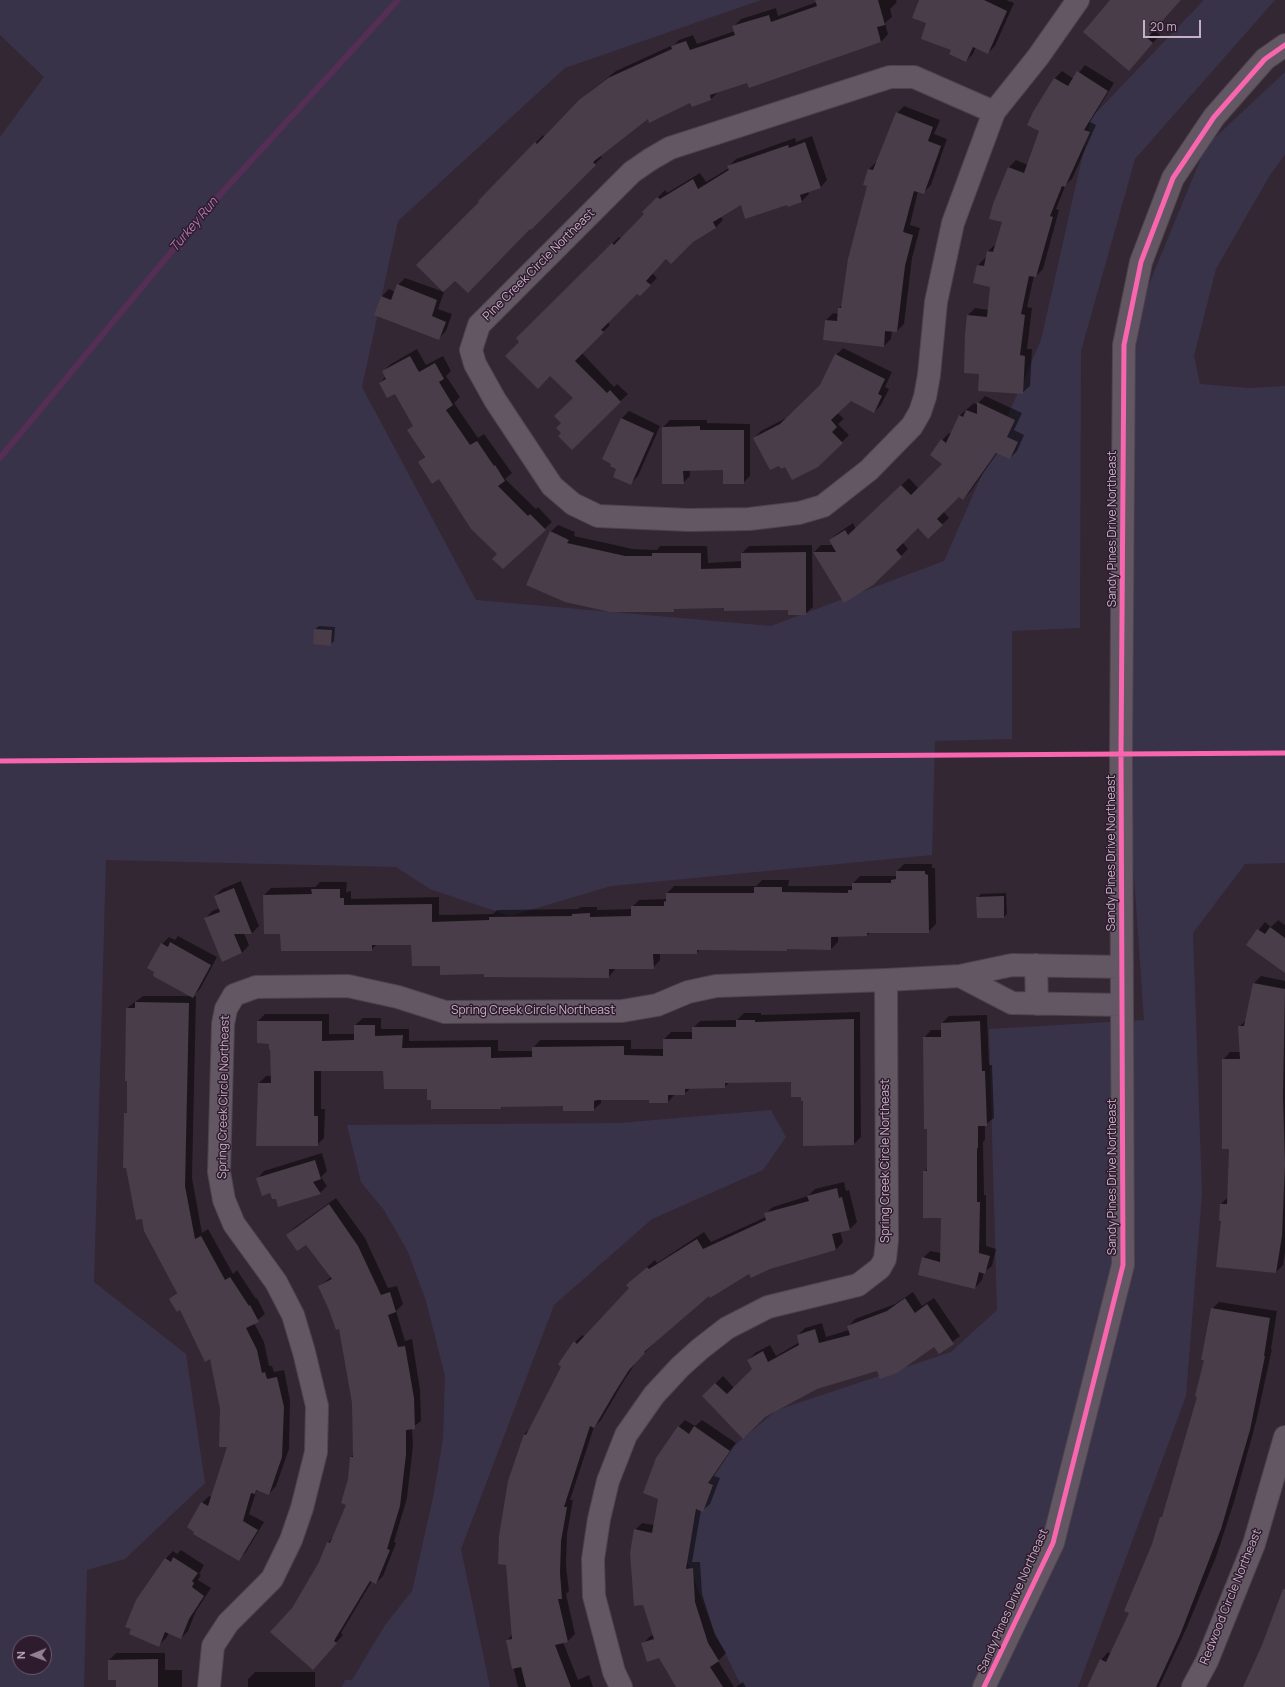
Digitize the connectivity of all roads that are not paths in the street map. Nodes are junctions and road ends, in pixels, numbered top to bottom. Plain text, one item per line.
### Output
1 (1078, 0) edge
2 (1285, 45) edge
3 (994, 112) junction
4 (1036, 965) junction
5 (1122, 967) junction
6 (960, 976) junction
7 (886, 980) junction
8 (1037, 1004) junction
9 (1122, 1005) junction
10 (1285, 1437) edge
11 (209, 1687) edge
12 (621, 1687) edge
13 (984, 1687) edge
14 (1193, 1687) edge

1 - 3 street, Pine Creek Circle Northeast
2 - 5 street, Sandy Pines Drive Northeast
3 - 3 street, Pine Creek Circle Northeast
4 - 5 street, Spring Creek Circle Northeast
4 - 6 street, Spring Creek Circle Northeast
4 - 8 street
5 - 9 street, Sandy Pines Drive Northeast
6 - 7 street, Spring Creek Circle Northeast
6 - 8 street
7 - 11 street, Spring Creek Circle Northeast
7 - 12 street, Spring Creek Circle Northeast
8 - 9 street
9 - 13 street, Sandy Pines Drive Northeast
10 - 14 street, Redwood Circle Northeast

